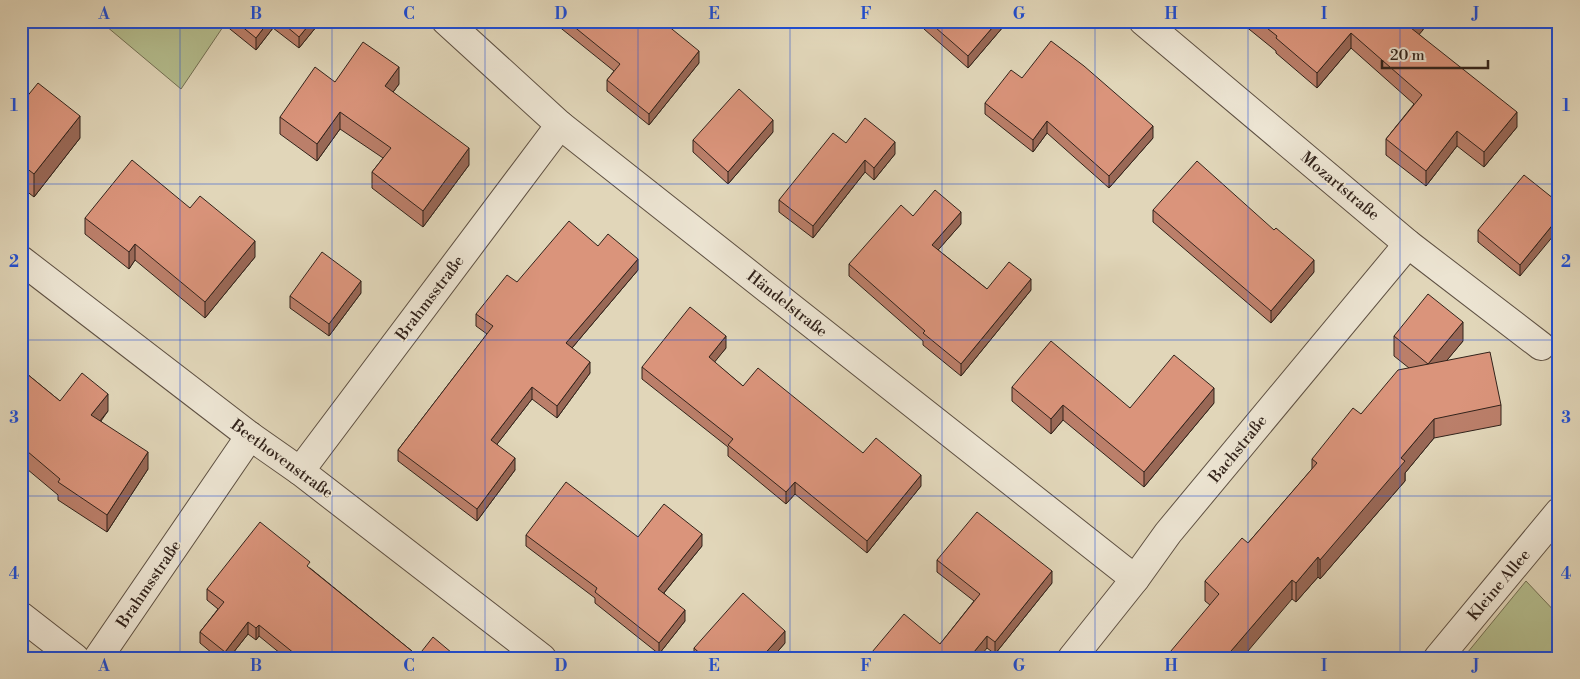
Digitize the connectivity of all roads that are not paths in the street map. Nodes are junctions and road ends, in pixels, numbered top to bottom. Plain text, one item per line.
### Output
1 (446, 21) edge
2 (1143, 21) edge
3 (560, 124) junction
4 (1408, 244) junction
5 (21, 260) edge
6 (1541, 346) dead end
7 (250, 436) junction
8 (300, 471) junction
9 (1559, 512) edge
10 (1134, 579) junction
11 (21, 616) edge
12 (75, 658) edge
13 (98, 658) edge
14 (542, 658) edge
15 (1072, 658) edge
16 (1438, 658) edge

1 - 3 street, Händelstraße
2 - 4 street, Mozartstraße
3 - 8 street, Brahmsstraße
3 - 10 street, Händelstraße
4 - 6 street, Mozartstraße
4 - 10 street, Bachstraße
5 - 7 street, Beethovenstraße
7 - 8 street, Beethovenstraße
7 - 13 street, Brahmsstraße
8 - 14 street, Beethovenstraße
9 - 16 street, Kleine Allee
10 - 15 street, Bachstraße
11 - 12 street

